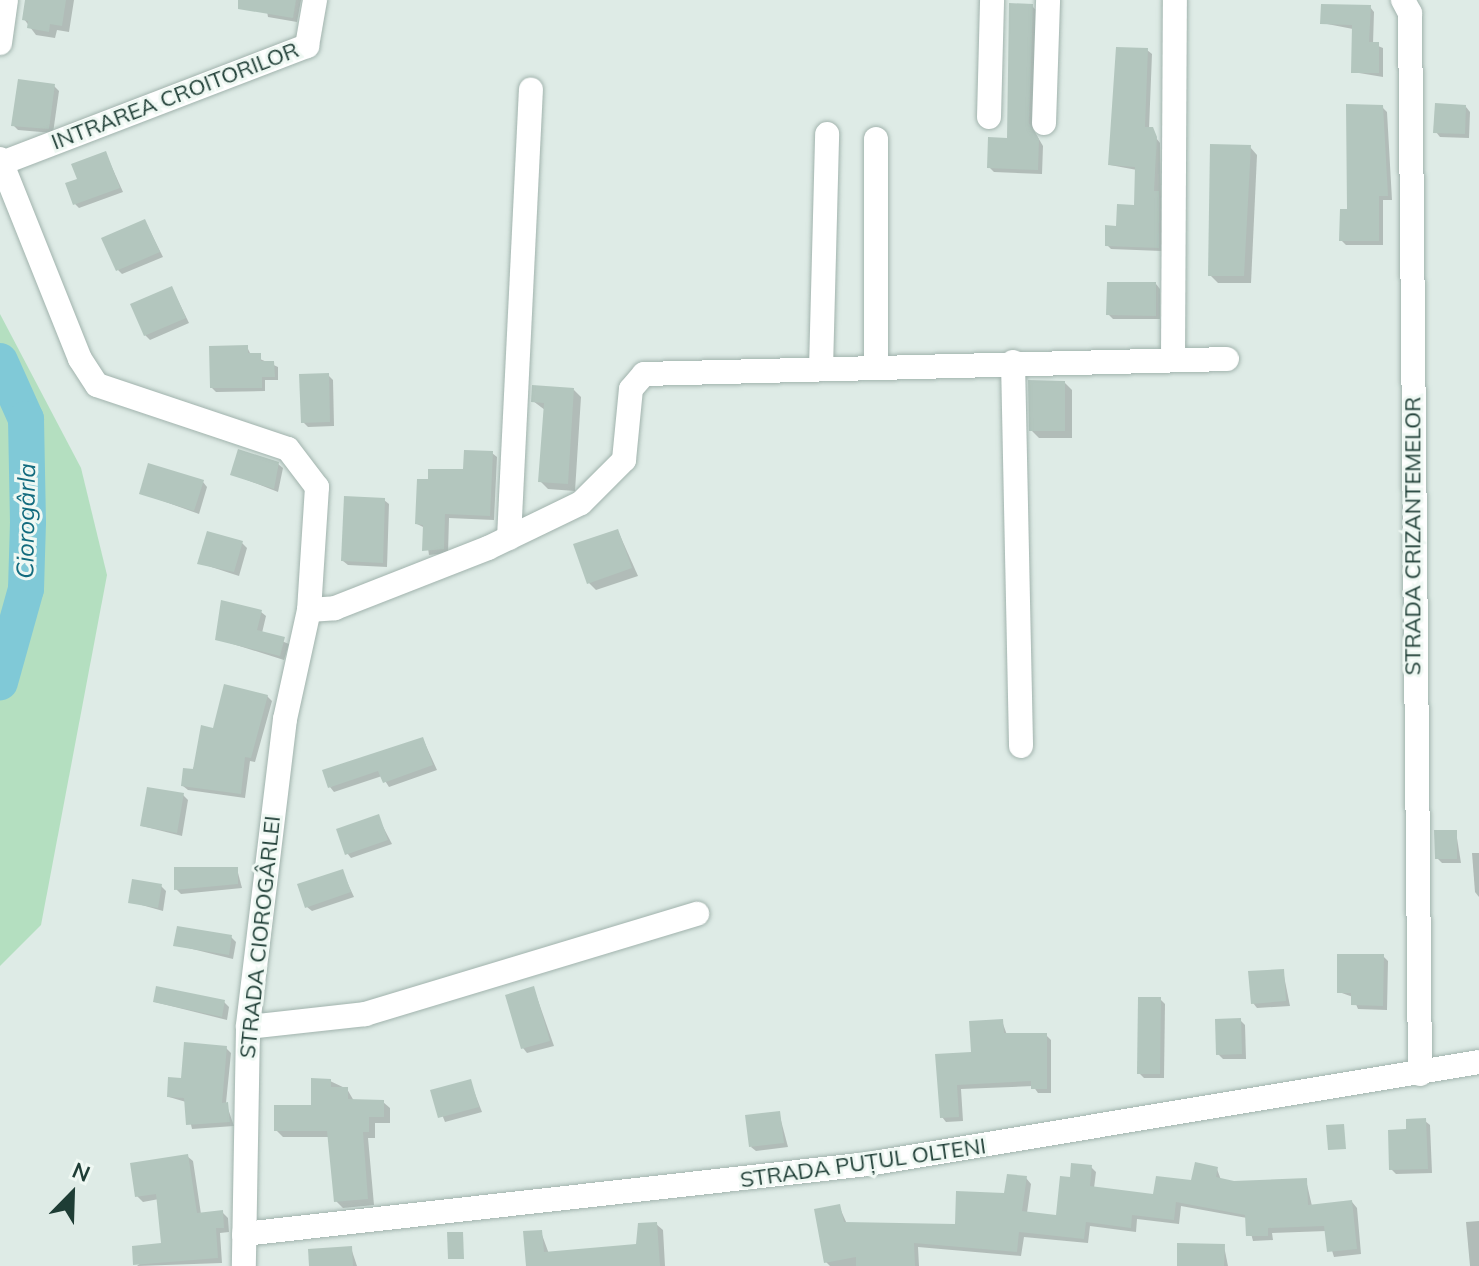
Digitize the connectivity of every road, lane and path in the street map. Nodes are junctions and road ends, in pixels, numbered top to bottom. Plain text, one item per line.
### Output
1 (6, 0) edge
2 (315, 0) edge
3 (992, 0) edge
4 (1048, 0) edge
5 (1175, 0) edge
6 (1403, 0) edge
7 (0, 43) edge
8 (531, 90) dead end
9 (989, 117) dead end
10 (1044, 123) dead end
11 (827, 134) dead end
12 (876, 139) dead end
13 (1, 161) edge
14 (1173, 359) junction
15 (1227, 359) dead end
16 (1013, 362) junction
17 (876, 368) junction
18 (821, 369) junction
19 (509, 538) junction
20 (309, 610) junction
21 (1021, 746) dead end
22 (697, 914) dead end
23 (248, 1027) junction
24 (1479, 1062) edge
25 (1420, 1074) junction
26 (244, 1234) junction
27 (244, 1266) edge

1 - 7 street
2 - 13 street, INTRAREA CROITORILOR
3 - 9 street
4 - 10 street
5 - 14 street
6 - 25 street, STRADA CRIZANTEMELOR
8 - 19 street
11 - 18 street
12 - 17 street
13 - 20 street, STRADA CIOROGÂRLEI
14 - 15 street
14 - 16 street
16 - 17 street
16 - 21 street
17 - 18 street
18 - 19 street
19 - 20 street
20 - 23 street, STRADA CIOROGÂRLEI
22 - 23 street
23 - 26 street, STRADA CIOROGÂRLEI
24 - 25 street, STRADA PUȚUL OLTENI
25 - 26 street, STRADA PUȚUL OLTENI
26 - 27 street, STRADA CIOROGÂRLEI

